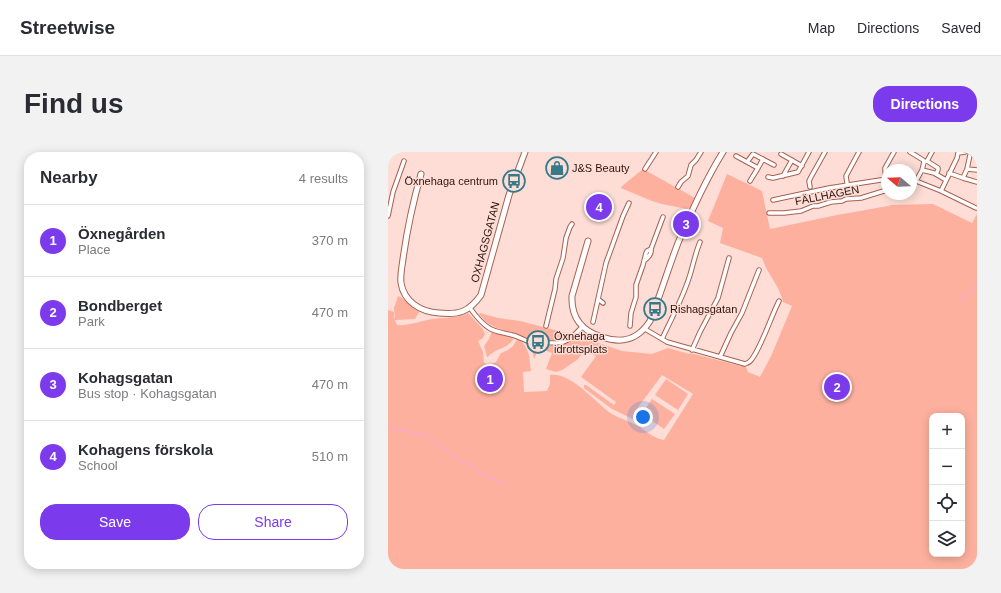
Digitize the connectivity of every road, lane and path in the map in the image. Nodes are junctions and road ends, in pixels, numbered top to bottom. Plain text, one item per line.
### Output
1 (525, 152) edge
2 (656, 152) edge
3 (700, 152) edge
4 (723, 152) edge
5 (809, 152) edge
6 (825, 152) edge
7 (858, 152) edge
8 (894, 152) edge
9 (910, 152) edge
10 (932, 152) edge
11 (754, 153) edge
12 (958, 153) edge
13 (969, 153) edge
14 (781, 154) dead end
15 (736, 156) dead end
16 (763, 159) junction
17 (792, 160) junction
18 (404, 161) dead end
19 (925, 161) junction
20 (747, 162) junction
21 (887, 164) edge
22 (774, 165) dead end
23 (802, 166) junction
24 (758, 168) junction
25 (645, 169) dead end
26 (967, 169) junction
27 (922, 170) junction
28 (977, 170) edge
29 (949, 173) junction
30 (421, 174) dead end
31 (936, 174) junction
32 (783, 176) junction
33 (768, 177) dead end
34 (963, 178) junction
35 (917, 179) edge
36 (881, 180) edge
37 (946, 180) junction
38 (976, 180) edge
39 (750, 181) dead end
40 (917, 181) edge
41 (847, 183) dead end
42 (678, 187) dead end
43 (810, 187) dead end
44 (941, 191) junction
45 (881, 192) edge
46 (773, 200) dead end
47 (629, 203) dead end
48 (976, 208) dead end
49 (770, 213) dead end
50 (388, 216) edge
51 (663, 217) dead end
52 (572, 224) dead end
53 (588, 241) dead end
54 (700, 242) dead end
55 (729, 258) dead end
56 (758, 270) dead end
57 (598, 299) junction
58 (779, 301) dead end
59 (603, 304) dead end
60 (470, 308) junction
61 (593, 322) dead end
62 (546, 326) dead end
63 (630, 326) dead end
64 (582, 327) junction
65 (645, 329) junction
66 (662, 339) junction
67 (692, 350) junction
68 (720, 358) junction

1 - 60 street, OXHAGSGATAN
2 - 25 street
3 - 42 street
4 - 65 street
5 - 23 street
6 - 43 street
7 - 41 street
8 - 21 street
9 - 19 street
10 - 19 street
11 - 16 street
11 - 20 street
12 - 13 street
12 - 29 street
13 - 26 street
14 - 17 street
15 - 20 street
16 - 22 street
16 - 24 street
17 - 23 street
17 - 32 street
18 - 50 street
19 - 27 street
19 - 31 street
20 - 24 street
23 - 32 street
24 - 39 street
26 - 28 street
26 - 34 street
27 - 31 street
27 - 35 street
29 - 34 street
29 - 37 street
30 - 60 street
31 - 37 street
32 - 33 street
34 - 38 street
36 - 46 street, FÄLLHAGEN
37 - 44 street
40 - 44 street
44 - 48 street
45 - 49 street, FÄLLHAGEN
47 - 57 street
51 - 63 street
52 - 62 street
53 - 64 street
54 - 66 street
55 - 67 street
56 - 68 street
57 - 59 street
57 - 61 street
58 - 68 street
60 - 64 street
64 - 65 street
65 - 66 street
66 - 67 street
67 - 68 street

